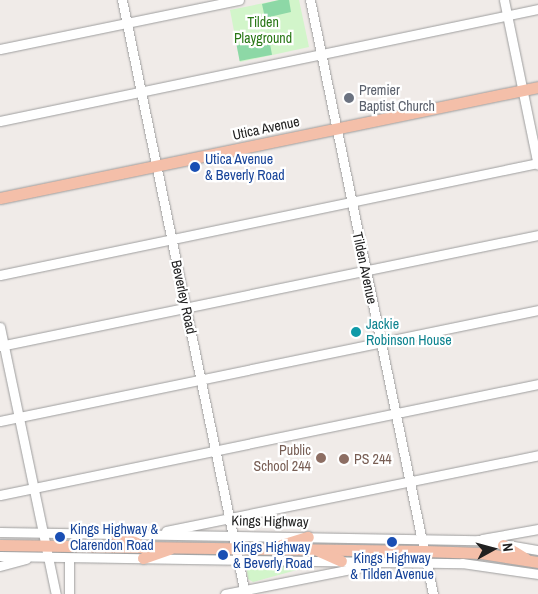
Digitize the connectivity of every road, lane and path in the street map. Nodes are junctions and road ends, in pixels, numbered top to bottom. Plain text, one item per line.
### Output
1 (122, 0) edge
2 (240, 0) edge
3 (310, 0) edge
4 (504, 0) edge
5 (538, 9) edge
6 (507, 16) junction
7 (127, 23) junction
8 (0, 49) edge
9 (321, 54) junction
10 (538, 86) edge
11 (523, 90) junction
12 (141, 92) junction
13 (0, 121) edge
14 (337, 128) junction
15 (538, 164) edge
16 (156, 165) junction
17 (0, 198) edge
18 (352, 202) junction
19 (538, 235) edge
20 (172, 239) junction
21 (366, 271) junction
22 (0, 275) edge
23 (187, 308) junction
24 (538, 310) edge
25 (0, 327) edge
26 (381, 342) junction
27 (2, 346) edge
28 (201, 379) junction
29 (538, 384) edge
30 (395, 413) junction
31 (19, 417) junction
32 (0, 420) edge
33 (216, 450) junction
34 (538, 455) edge
35 (409, 482) junction
36 (34, 488) junction
37 (0, 494) edge
38 (229, 519) junction
39 (538, 529) edge
40 (0, 532) edge
41 (44, 533) junction
42 (116, 535) joint
43 (308, 537) junction
44 (421, 538) junction
45 (145, 540) junction
46 (478, 540) junction
47 (234, 542) junction
48 (0, 545) edge
49 (503, 545) junction
50 (178, 546) junction
51 (273, 548) junction
52 (315, 549) junction
53 (538, 550) edge
54 (48, 551) junction
55 (0, 556) edge
56 (29, 556) junction
57 (425, 556) junction
58 (69, 558) junction
59 (143, 558) junction
60 (238, 559) junction
61 (308, 560) junction
62 (341, 561) junction
63 (389, 562) junction
64 (534, 562) edge
65 (0, 566) edge
66 (538, 574) edge
67 (310, 577) junction
68 (244, 592) edge
69 (56, 594) edge
70 (69, 594) edge
71 (225, 594) edge
72 (433, 594) edge

1 - 7 street, Beverley Road
2 - 7 street
3 - 9 street, Tilden Avenue
4 - 6 street
5 - 6 street
6 - 9 street
6 - 11 street
7 - 8 street
7 - 12 street, Beverley Road
9 - 12 street
9 - 14 street, Tilden Avenue
10 - 11 main road, Utica Avenue
11 - 14 main road, Utica Avenue
11 - 15 street
12 - 13 street
12 - 16 street, Beverley Road
14 - 16 main road, Utica Avenue
14 - 18 street, Tilden Avenue
15 - 18 street
16 - 17 main road, Utica Avenue
16 - 20 street, Beverley Road
18 - 20 street
18 - 21 street, Tilden Avenue
19 - 21 street
20 - 22 street
20 - 23 street, Beverley Road
21 - 23 street
21 - 26 street, Tilden Avenue
23 - 27 street
23 - 28 street, Beverley Road
24 - 26 street
25 - 27 street
26 - 28 street
26 - 30 street, Tilden Avenue
27 - 31 street
28 - 31 street
28 - 33 street, Beverley Road
29 - 30 street
30 - 33 street
30 - 35 street, Tilden Avenue
31 - 32 street
31 - 36 street
33 - 36 street
33 - 38 street, Beverley Road
34 - 35 street
35 - 38 street
35 - 44 street, Tilden Avenue
36 - 37 street
36 - 41 street
38 - 45 street
38 - 47 street, Beverley Road
39 - 46 street
40 - 41 street
41 - 42 street
41 - 54 street
42 - 45 main road
43 - 44 street, Kings Highway
43 - 47 street, Kings Highway
43 - 51 main road
44 - 46 street, Kings Highway
44 - 57 street, Tilden Avenue
45 - 47 street, Kings Highway
45 - 50 main road, Kings Highway
45 - 54 main road, Kings Highway
46 - 49 street, Kings Highway
47 - 50 main road, Kings Highway
47 - 51 main road, Kings Highway
47 - 60 street, Beverley Road
48 - 54 main road, Kings Highway
49 - 53 street, Kings Highway
49 - 64 main road
50 - 59 main road
51 - 52 main road, Kings Highway
52 - 57 main road, Kings Highway
52 - 62 main road
54 - 56 street, Kings Highway
54 - 58 street, Kings Highway
54 - 69 street
55 - 56 street, Kings Highway
56 - 65 street
57 - 63 street, Kings Highway
57 - 64 main road, Kings Highway
57 - 66 street, Kings Highway
57 - 72 street, Tilden Avenue
58 - 59 street, Kings Highway
58 - 70 street
59 - 60 street, Kings Highway
60 - 61 street, Kings Highway
60 - 68 street, Beverley Road
61 - 62 street, Kings Highway
61 - 67 street
62 - 63 street, Kings Highway
63 - 67 street
67 - 68 street
68 - 71 street

